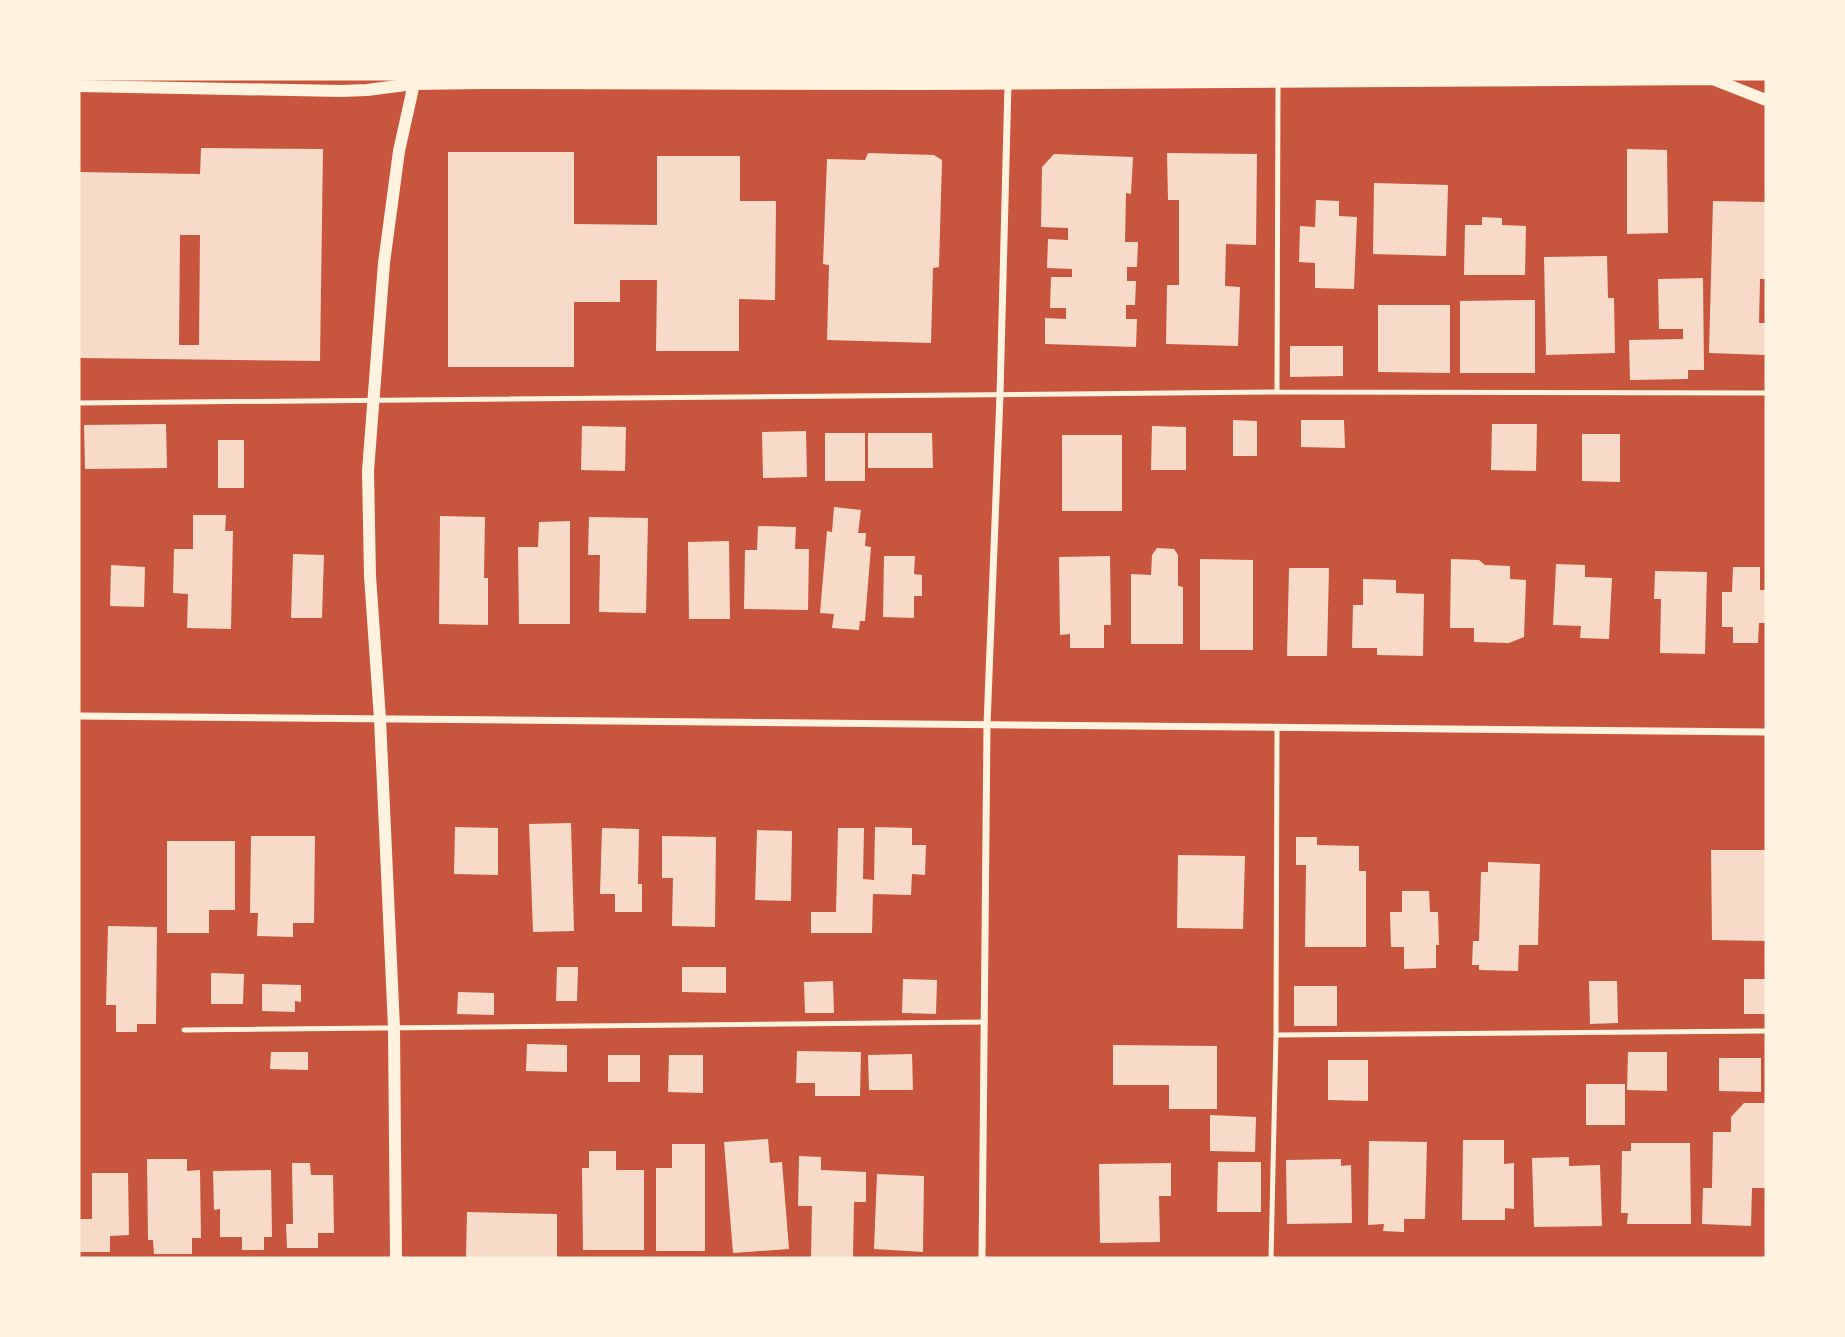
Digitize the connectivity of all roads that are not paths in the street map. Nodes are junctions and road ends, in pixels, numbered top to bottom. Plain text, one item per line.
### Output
1 (1716, 79) edge
2 (1100, 80) edge
3 (414, 81) edge
4 (1278, 81) junction
5 (921, 82) edge
6 (1008, 84) junction
7 (79, 86) edge
8 (1766, 100) edge
9 (1276, 392) junction
10 (1766, 393) edge
11 (1000, 395) junction
12 (372, 401) junction
13 (79, 403) edge
14 (79, 716) edge
15 (380, 719) junction
16 (987, 725) junction
17 (1277, 728) junction
18 (1766, 732) edge
19 (985, 1022) junction
20 (394, 1028) junction
21 (184, 1030) dead end
22 (1766, 1031) edge
23 (1276, 1035) junction
24 (396, 1258) edge
25 (982, 1258) edge
26 (1271, 1258) edge

1 - 4 street
1 - 8 street
2 - 4 street
2 - 6 street
3 - 5 street
3 - 7 street
3 - 12 street
4 - 9 lane
5 - 6 street
6 - 11 street
9 - 10 lane
9 - 11 lane
11 - 12 lane
11 - 16 street
12 - 13 lane
12 - 15 street
14 - 15 street
15 - 16 street
15 - 20 street
16 - 17 street
16 - 19 street
17 - 18 street
17 - 23 lane
19 - 20 lane
19 - 25 street
20 - 21 lane
20 - 24 street
22 - 23 lane
23 - 26 lane

